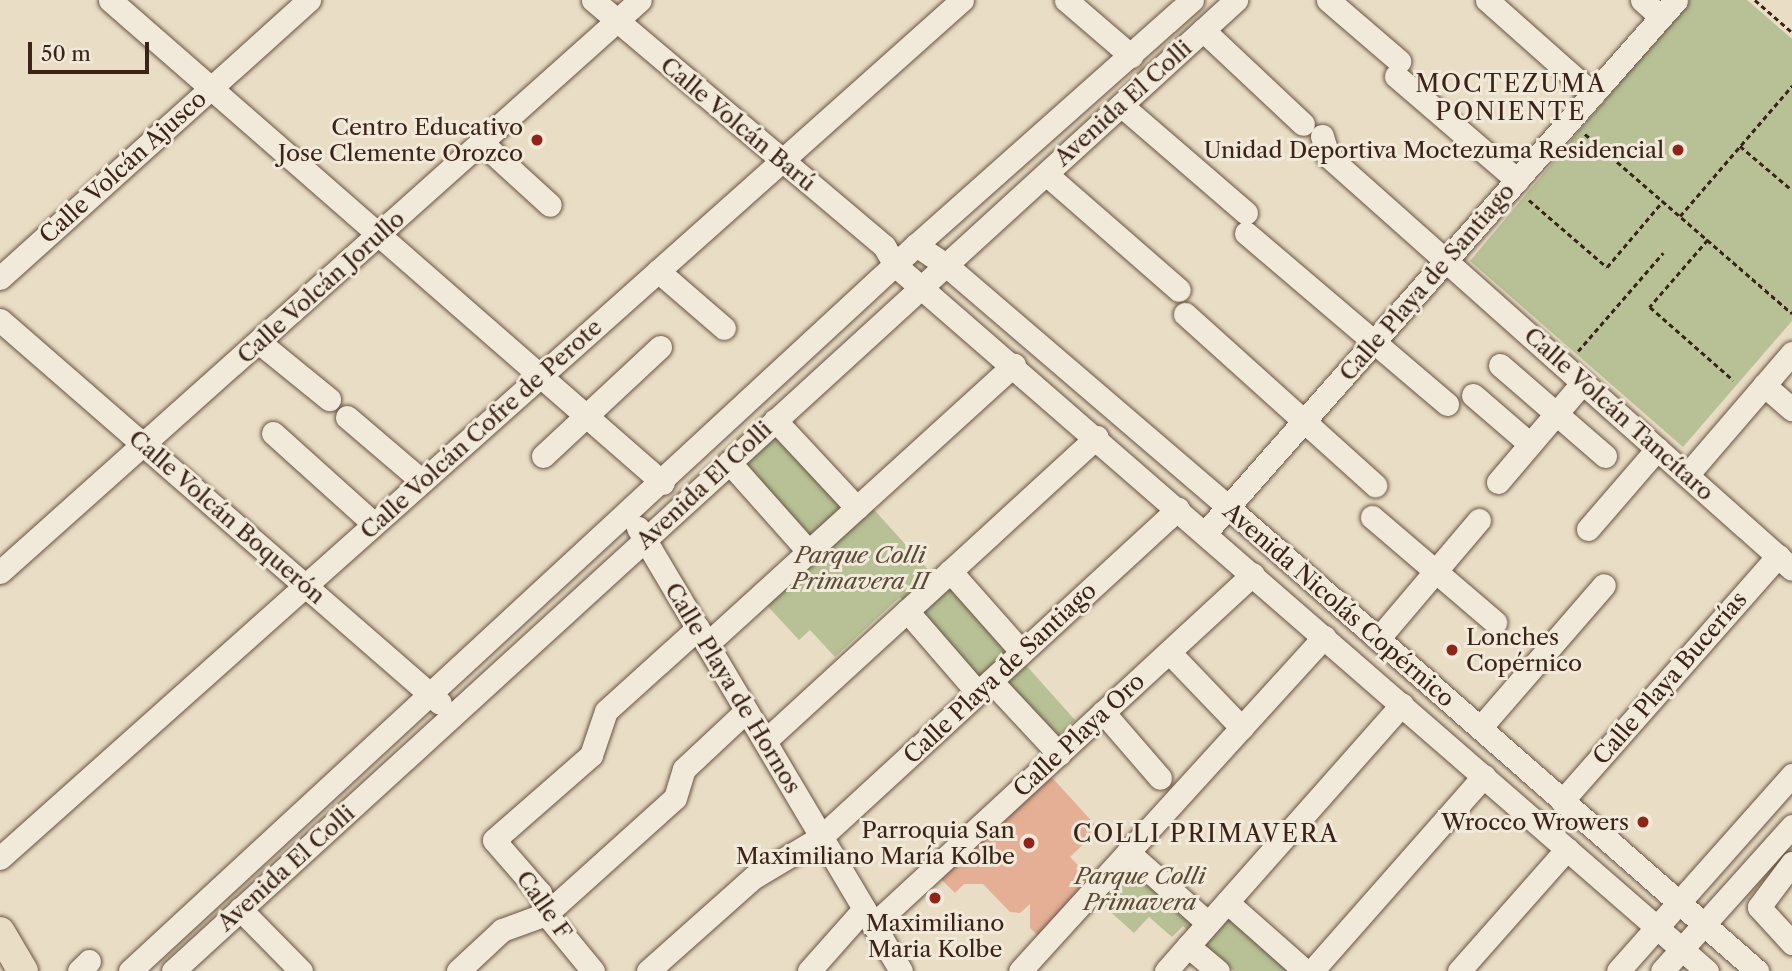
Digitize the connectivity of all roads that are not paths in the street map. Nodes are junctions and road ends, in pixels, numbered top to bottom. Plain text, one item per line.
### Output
1 (110, 0) edge
2 (309, 0) edge
3 (640, 0) edge
4 (962, 0) edge
5 (1066, 0) edge
6 (1192, 0) edge
7 (1236, 0) edge
8 (1328, 0) edge
9 (1487, 0) edge
10 (1642, 0) edge
11 (606, 8) edge
12 (1669, 8) edge
13 (1203, 30) junction
14 (1130, 56) junction
15 (211, 88) junction
16 (1593, 94) junction
17 (1121, 105) junction
18 (481, 142) junction
19 (781, 162) junction
20 (1046, 174) junction
21 (1517, 180) junction
22 (550, 205) dead end
23 (378, 234) junction
24 (916, 246) junction
25 (889, 256) junction
26 (1446, 260) junction
27 (946, 265) junction
28 (658, 271) junction
29 (0, 278) edge
30 (921, 286) junction
31 (1179, 290) dead end
32 (1185, 314) dead end
33 (0, 320) edge
34 (724, 328) dead end
35 (1374, 342) junction
36 (260, 343) junction
37 (660, 347) dead end
38 (1792, 353) edge
39 (1014, 365) junction
40 (1500, 365) dead end
41 (540, 376) junction
42 (1583, 382) junction
43 (1765, 385) junction
44 (1474, 395) dead end
45 (329, 399) dead end
46 (1447, 404) dead end
47 (1792, 409) edge
48 (1556, 413) junction
49 (586, 414) junction
50 (347, 417) dead end
51 (775, 420) junction
52 (1303, 423) junction
53 (274, 433) dead end
54 (1097, 438) junction
55 (144, 444) junction
56 (1530, 444) junction
57 (1657, 449) junction
58 (542, 456) dead end
59 (1605, 456) dead end
60 (729, 462) junction
61 (1687, 475) junction
62 (422, 481) junction
63 (1498, 482) dead end
64 (663, 483) junction
65 (1375, 485) dead end
66 (1228, 507) junction
67 (857, 508) junction
68 (1178, 509) junction
69 (629, 513) junction
70 (1371, 517) dead end
71 (1479, 520) dead end
72 (374, 524) junction
73 (1588, 529) dead end
74 (1205, 533) junction
75 (645, 540) junction
76 (809, 552) junction
77 (1785, 562) edge
78 (0, 572) edge
79 (950, 572) junction
80 (1436, 572) junction
81 (1253, 574) junction
82 (1604, 584) dead end
83 (306, 585) junction
84 (906, 611) junction
85 (1495, 622) dead end
86 (702, 636) junction
87 (1324, 637) junction
88 (1378, 639) junction
89 (1022, 652) junction
90 (1169, 652) junction
91 (985, 687) junction
92 (432, 694) junction
93 (1402, 704) junction
94 (746, 711) junction
95 (1103, 712) junction
96 (452, 715) junction
97 (1241, 728) junction
98 (1479, 728) junction
99 (765, 741) junction
100 (1059, 754) junction
101 (1792, 775) edge
102 (1484, 776) junction
103 (1160, 778) dead end
104 (1562, 801) junction
105 (1792, 826) edge
106 (821, 837) junction
107 (1567, 849) junction
108 (1128, 852) junction
109 (0, 858) edge
110 (1792, 863) edge
111 (1227, 902) junction
112 (1677, 904) junction
113 (240, 909) junction
114 (546, 914) junction
115 (869, 917) junction
116 (1208, 923) junction
117 (1703, 924) junction
118 (1655, 928) junction
119 (0, 932) edge
120 (1792, 943) edge
121 (1188, 946) junction
122 (1681, 949) junction
123 (23, 971) edge
124 (130, 971) edge
125 (173, 971) edge
126 (301, 971) edge
127 (458, 971) edge
128 (593, 971) edge
129 (648, 971) edge
130 (809, 971) edge
131 (901, 971) edge
132 (1020, 971) edge
133 (1166, 971) edge
134 (1217, 971) edge
135 (1305, 971) edge
136 (1312, 971) edge
137 (1459, 971) edge
138 (1618, 971) edge
139 (1662, 971) edge
140 (1707, 971) edge
141 (1756, 971) edge

1 - 15 street
2 - 15 street, Calle Volcán Ajusco
3 - 11 street, Calle Volcán Jorullo
4 - 19 street, Calle Volcán Cofre de Perote
5 - 14 street
6 - 14 street, Avenida El Colli
7 - 13 street, Avenida El Colli
8 - 21 street
9 - 16 street
10 - 12 street
11 - 18 street, Calle Volcán Jorullo
11 - 19 street, Calle Volcán Barú
12 - 16 street, Calle Playa de Santiago
13 - 17 street, Avenida El Colli
13 - 26 street, Calle Volcán Tancítaro
14 - 24 street, Avenida El Colli
15 - 23 street
15 - 29 street, Calle Volcán Ajusco
16 - 21 street, Calle Playa de Santiago
17 - 20 street, Avenida El Colli
17 - 35 street
18 - 22 street
18 - 23 street, Calle Volcán Jorullo
19 - 25 street, Calle Volcán Barú
19 - 28 street, Calle Volcán Cofre de Perote
20 - 27 street, Avenida El Colli
20 - 31 street
21 - 26 street, Calle Playa de Santiago
23 - 36 street, Calle Volcán Jorullo
23 - 41 street
24 - 25 street, Avenida El Colli
24 - 27 street, Avenida Nicolás Copérnico
25 - 30 street, Avenida Nicolás Copérnico
25 - 64 street, Avenida El Colli
26 - 35 street, Calle Playa de Santiago
26 - 42 street, Calle Volcán Tancítaro
27 - 30 street, Avenida El Colli
27 - 66 street, Avenida Nicolás Copérnico
28 - 34 street
28 - 41 street, Calle Volcán Cofre de Perote
30 - 39 street, Avenida Nicolás Copérnico
30 - 51 street, Avenida El Colli
32 - 52 street
33 - 55 street, Calle Volcán Boquerón
35 - 46 street
35 - 52 street, Calle Playa de Santiago
36 - 45 street
36 - 55 street, Calle Volcán Jorullo
37 - 49 street
38 - 43 street
39 - 54 street, Avenida Nicolás Copérnico
39 - 67 street
40 - 48 street
41 - 49 street
41 - 62 street, Calle Volcán Cofre de Perote
42 - 48 street
42 - 57 street, Calle Volcán Tancítaro
43 - 47 street
43 - 61 street
44 - 56 street
48 - 56 street
48 - 59 street
49 - 58 street
49 - 64 street
50 - 62 street
51 - 60 street, Avenida El Colli
51 - 67 street
52 - 65 street
52 - 66 street, Calle Playa de Santiago
53 - 72 street
54 - 68 street, Avenida Nicolás Copérnico
54 - 79 street
55 - 78 street, Calle Volcán Jorullo
55 - 83 street, Calle Volcán Boquerón
56 - 63 street
57 - 61 street, Calle Volcán Tancítaro
57 - 73 street
60 - 75 street, Avenida El Colli
60 - 76 street
61 - 77 street, Calle Volcán Tancítaro
62 - 72 street, Calle Volcán Cofre de Perote
64 - 69 street, Avenida El Colli
66 - 74 street, Calle Playa de Santiago
66 - 88 street, Avenida Nicolás Copérnico
67 - 76 street
68 - 74 street, Avenida Nicolás Copérnico
68 - 89 street, Calle Playa de Santiago
69 - 75 street, Calle Playa de Hornos
69 - 92 street, Avenida El Colli
70 - 80 street
71 - 80 street
72 - 83 street, Calle Volcán Cofre de Perote
74 - 81 street, Avenida Nicolás Copérnico
75 - 86 street, Calle Playa de Hornos
75 - 96 street, Avenida El Colli
76 - 86 street
77 - 104 street, Calle Playa Bucerías
79 - 84 street
79 - 89 street
80 - 85 street
80 - 88 street
81 - 87 street, Avenida Nicolás Copérnico
81 - 90 street, Calle Playa Oro
82 - 98 street
83 - 92 street, Calle Volcán Boquerón
83 - 109 street, Calle Volcán Cofre de Perote
84 - 91 street
84 - 99 street
86 - 94 street, Calle Playa de Hornos
86 - 114 street, Calle F
87 - 93 street, Avenida Nicolás Copérnico
87 - 97 street
88 - 98 street, Avenida Nicolás Copérnico
89 - 91 street, Calle Playa de Santiago
90 - 95 street, Calle Playa Oro
90 - 97 street
91 - 100 street
91 - 106 street, Calle Playa de Santiago
92 - 96 street, Calle Volcán Boquerón
92 - 124 street, Avenida El Colli
93 - 102 street, Avenida Nicolás Copérnico
93 - 111 street
94 - 99 street, Calle Playa de Hornos
94 - 114 street
95 - 100 street, Calle Playa Oro
95 - 103 street
96 - 113 street, Avenida El Colli
97 - 108 street
98 - 104 street, Avenida Nicolás Copérnico
99 - 106 street, Calle Playa de Hornos
100 - 115 street, Calle Playa Oro
101 - 112 street
102 - 107 street, Avenida Nicolás Copérnico
102 - 136 street
104 - 112 street, Avenida Nicolás Copérnico
105 - 117 street
106 - 115 street, Calle Playa de Hornos
106 - 129 street, Calle Playa de Santiago
107 - 118 street, Avenida Nicolás Copérnico
107 - 137 street
108 - 116 street
108 - 132 street
110 - 120 street
111 - 116 street
111 - 135 street
112 - 117 street, Avenida Nicolás Copérnico
112 - 118 street
113 - 125 street, Avenida El Colli
113 - 126 street
114 - 127 street
114 - 128 street, Calle F
115 - 130 street, Calle Playa Oro
115 - 131 street, Calle Playa de Hornos
116 - 121 street
117 - 122 street
117 - 141 street, Avenida Nicolás Copérnico
118 - 122 street, Avenida Nicolás Copérnico
118 - 138 street
119 - 123 main road
121 - 133 street
121 - 134 street
122 - 139 street
122 - 140 street, Avenida Nicolás Copérnico

